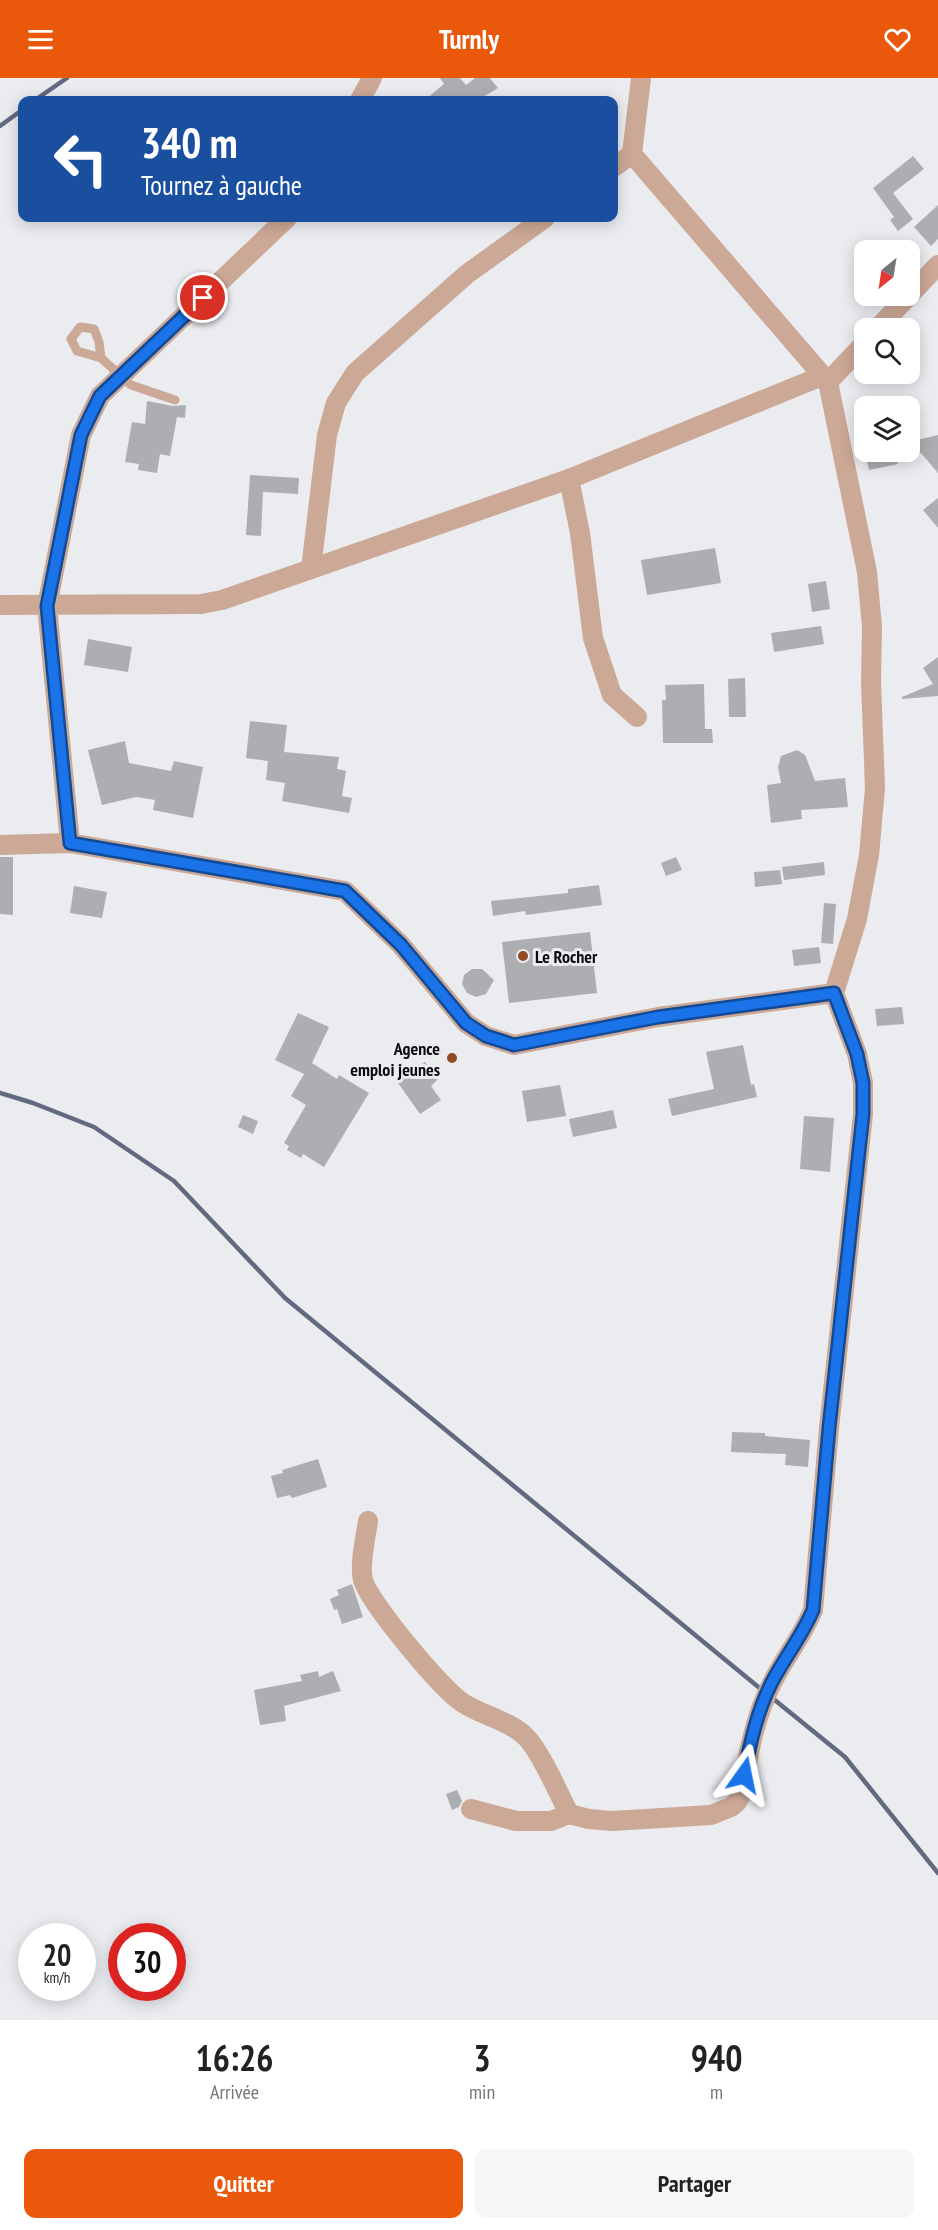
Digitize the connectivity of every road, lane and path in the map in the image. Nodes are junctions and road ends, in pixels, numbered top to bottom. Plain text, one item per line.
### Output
1 (372, 78) edge
2 (641, 78) edge
3 (362, 96) edge
4 (632, 154) junction
5 (618, 164) edge
6 (283, 222) edge
7 (539, 222) edge
8 (938, 265) edge
9 (888, 318) edge
10 (854, 353) edge
11 (101, 358) dead end
12 (122, 375) junction
13 (825, 379) junction
14 (175, 400) dead end
15 (569, 479) junction
16 (311, 569) junction
17 (0, 605) edge
18 (47, 606) junction
19 (637, 717) dead end
20 (70, 843) junction
21 (0, 845) edge
22 (834, 993) junction
23 (368, 1521) dead end
24 (471, 1809) dead end
25 (570, 1814) junction

1 - 3 street
2 - 4 street
4 - 5 street
4 - 13 street
6 - 12 street
7 - 16 street
8 - 9 street
10 - 13 street
11 - 12 lane
12 - 14 lane
12 - 18 street
13 - 15 street
13 - 22 street
15 - 16 street
15 - 19 street
16 - 18 street
17 - 18 street
18 - 20 street
20 - 21 street
20 - 22 street
22 - 25 street
23 - 25 street
24 - 25 street

